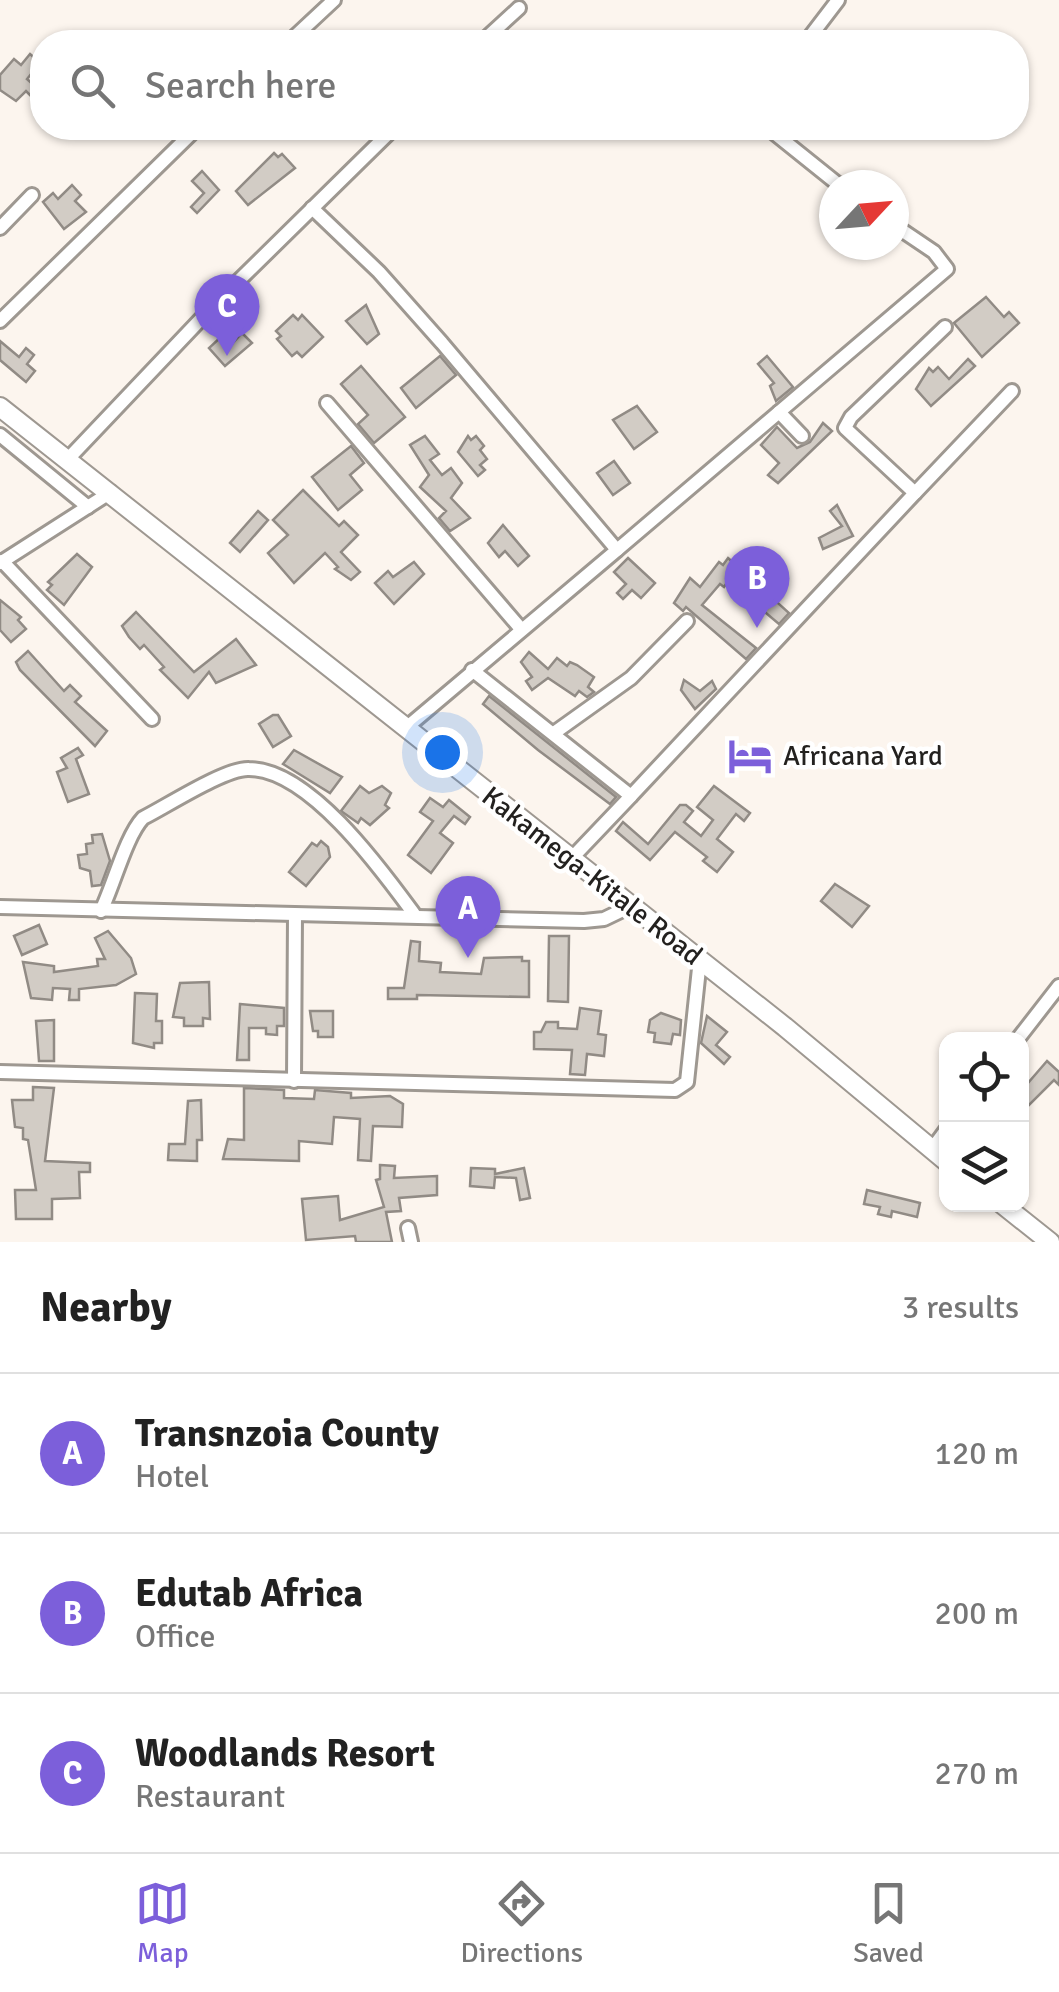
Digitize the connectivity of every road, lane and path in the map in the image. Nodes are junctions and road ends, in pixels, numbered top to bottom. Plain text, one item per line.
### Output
1 (334, 0) edge
2 (838, 0) edge
3 (518, 8) dead end
4 (301, 30) edge
5 (495, 30) edge
6 (815, 30) edge
7 (185, 140) edge
8 (382, 140) edge
9 (783, 140) edge
10 (820, 170) edge
11 (32, 194) dead end
12 (312, 208) junction
13 (0, 228) edge
14 (909, 235) edge
15 (0, 321) edge
16 (945, 327) dead end
17 (1012, 392) dead end
18 (327, 403) dead end
19 (0, 406) edge
20 (779, 412) junction
21 (0, 435) edge
22 (802, 436) dead end
23 (68, 459) junction
24 (111, 492) junction
25 (916, 493) junction
26 (88, 507) junction
27 (617, 550) junction
28 (1, 562) edge
29 (687, 621) dead end
30 (521, 629) junction
31 (472, 670) junction
32 (152, 719) dead end
33 (406, 728) junction
34 (554, 733) junction
35 (631, 796) junction
36 (571, 858) junction
37 (631, 906) junction
38 (0, 907) edge
39 (102, 910) junction
40 (414, 914) junction
41 (295, 915) junction
42 (700, 959) junction
43 (1059, 986) edge
44 (1023, 1032) edge
45 (0, 1072) edge
46 (294, 1081) junction
47 (939, 1155) edge
48 (1012, 1212) edge
49 (1050, 1242) edge

1 - 4 street
2 - 6 street
3 - 5 street
7 - 15 street
8 - 12 street
9 - 10 street
11 - 13 street
12 - 23 street
12 - 27 street
14 - 20 street
16 - 25 street
17 - 25 street
18 - 30 street
19 - 23 highway, Kakamega-Kitale Road
20 - 22 street
20 - 27 street
21 - 26 street
23 - 24 highway, Kakamega-Kitale Road
24 - 26 street
24 - 33 highway, Kakamega-Kitale Road
25 - 35 street
26 - 28 street
27 - 30 street
28 - 32 street
29 - 34 street
30 - 31 street
31 - 33 street
31 - 34 street
33 - 36 highway, Kakamega-Kitale Road
34 - 35 street
35 - 36 street
36 - 37 highway, Kakamega-Kitale Road
37 - 40 street
37 - 42 highway, Kakamega-Kitale Road
38 - 39 street
39 - 40 street
39 - 41 street
40 - 41 street
41 - 46 street
42 - 46 street
42 - 47 highway, Kakamega-Kitale Road
43 - 44 street
45 - 46 street
48 - 49 highway

